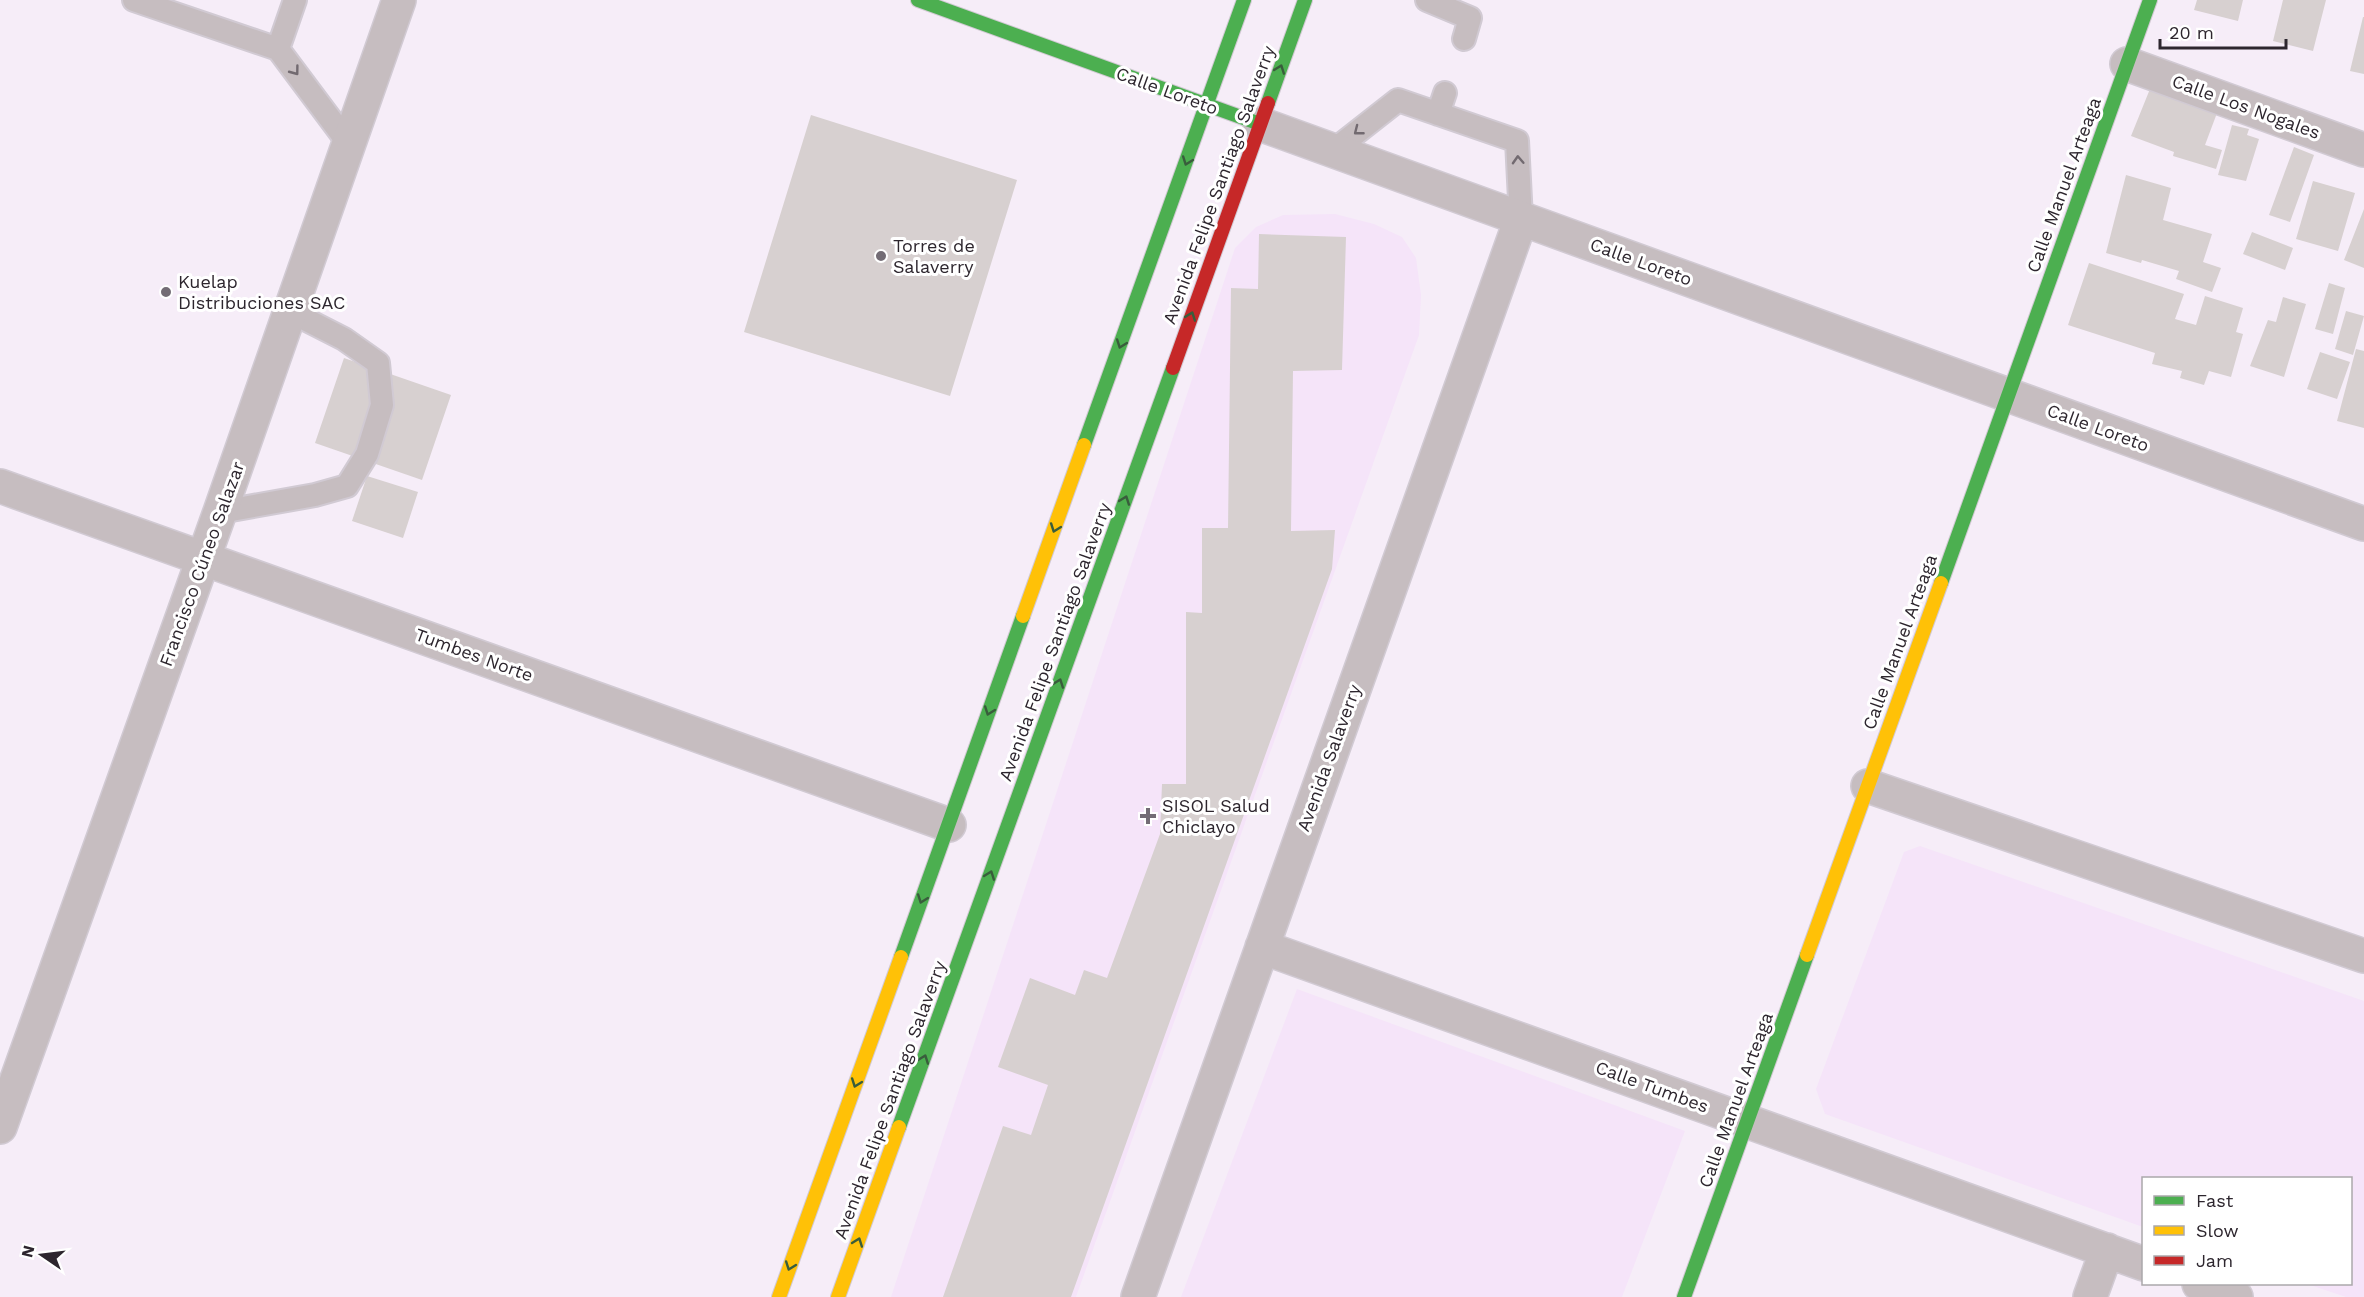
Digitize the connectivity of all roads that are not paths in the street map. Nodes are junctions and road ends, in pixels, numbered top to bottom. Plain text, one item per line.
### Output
1 (134, 0) edge
2 (295, 0) edge
3 (399, 0) edge
4 (918, 0) edge
5 (1244, 0) edge
6 (1305, 0) edge
7 (1427, 0) edge
8 (2150, 0) edge
9 (1464, 39) dead end
10 (278, 49) junction
11 (2127, 64) junction
12 (1207, 105) junction
13 (1260, 124) junction
14 (349, 144) junction
15 (2364, 150) edge
16 (1333, 151) junction
17 (1521, 219) junction
18 (291, 312) junction
19 (2008, 396) junction
20 (0, 486) edge
21 (220, 512) junction
22 (2364, 524) edge
23 (204, 559) junction
24 (1868, 786) junction
25 (949, 825) junction
26 (1262, 947) junction
27 (2364, 957) edge
28 (1747, 1121) junction
29 (0, 1126) edge
30 (2107, 1251) junction
31 (2142, 1263) edge
32 (2202, 1285) edge
33 (779, 1297) edge
34 (838, 1297) edge
35 (1138, 1297) edge
36 (1684, 1297) edge
37 (2090, 1297) edge
38 (2236, 1297) edge

1 - 10 lane
2 - 10 lane
3 - 14 street, Francisco Cúneo Salazar
4 - 12 main road, Calle Loreto
5 - 12 main road, Avenida Felipe Santiago Salaverry
13 -> 6 main road, Avenida Felipe Santiago Salaverry
7 - 9 lane
8 - 11 main road, Calle Manuel Arteaga
10 -> 14 lane
11 - 15 street, Calle Los Nogales
11 - 19 main road, Calle Manuel Arteaga
12 - 13 main road, Calle Loreto
12 -> 25 main road, Avenida Felipe Santiago Salaverry
13 - 16 street, Calle Loreto
34 -> 13 main road, Avenida Felipe Santiago Salaverry
14 - 18 street, Francisco Cúneo Salazar
16 - 17 street, Calle Loreto
17 -> 16 lane
17 - 19 street, Calle Loreto
17 - 26 street, Avenida Salaverry
18 - 21 street, Francisco Cúneo Salazar
18 - 21 lane
19 - 22 street, Calle Loreto
19 - 24 main road, Calle Manuel Arteaga
20 - 23 street, Tumbes Norte
21 - 23 street, Francisco Cúneo Salazar
23 - 25 street, Tumbes Norte
23 - 29 street, Francisco Cúneo Salazar
24 - 27 street
24 - 28 main road, Calle Manuel Arteaga
25 -> 33 main road, Avenida Felipe Santiago Salaverry
26 - 28 street, Calle Tumbes
26 - 35 street, Avenida Salaverry
28 - 30 street, Calle Tumbes
28 - 36 main road, Calle Manuel Arteaga
30 - 31 street, Calle Tumbes
30 - 37 street
32 - 38 street

